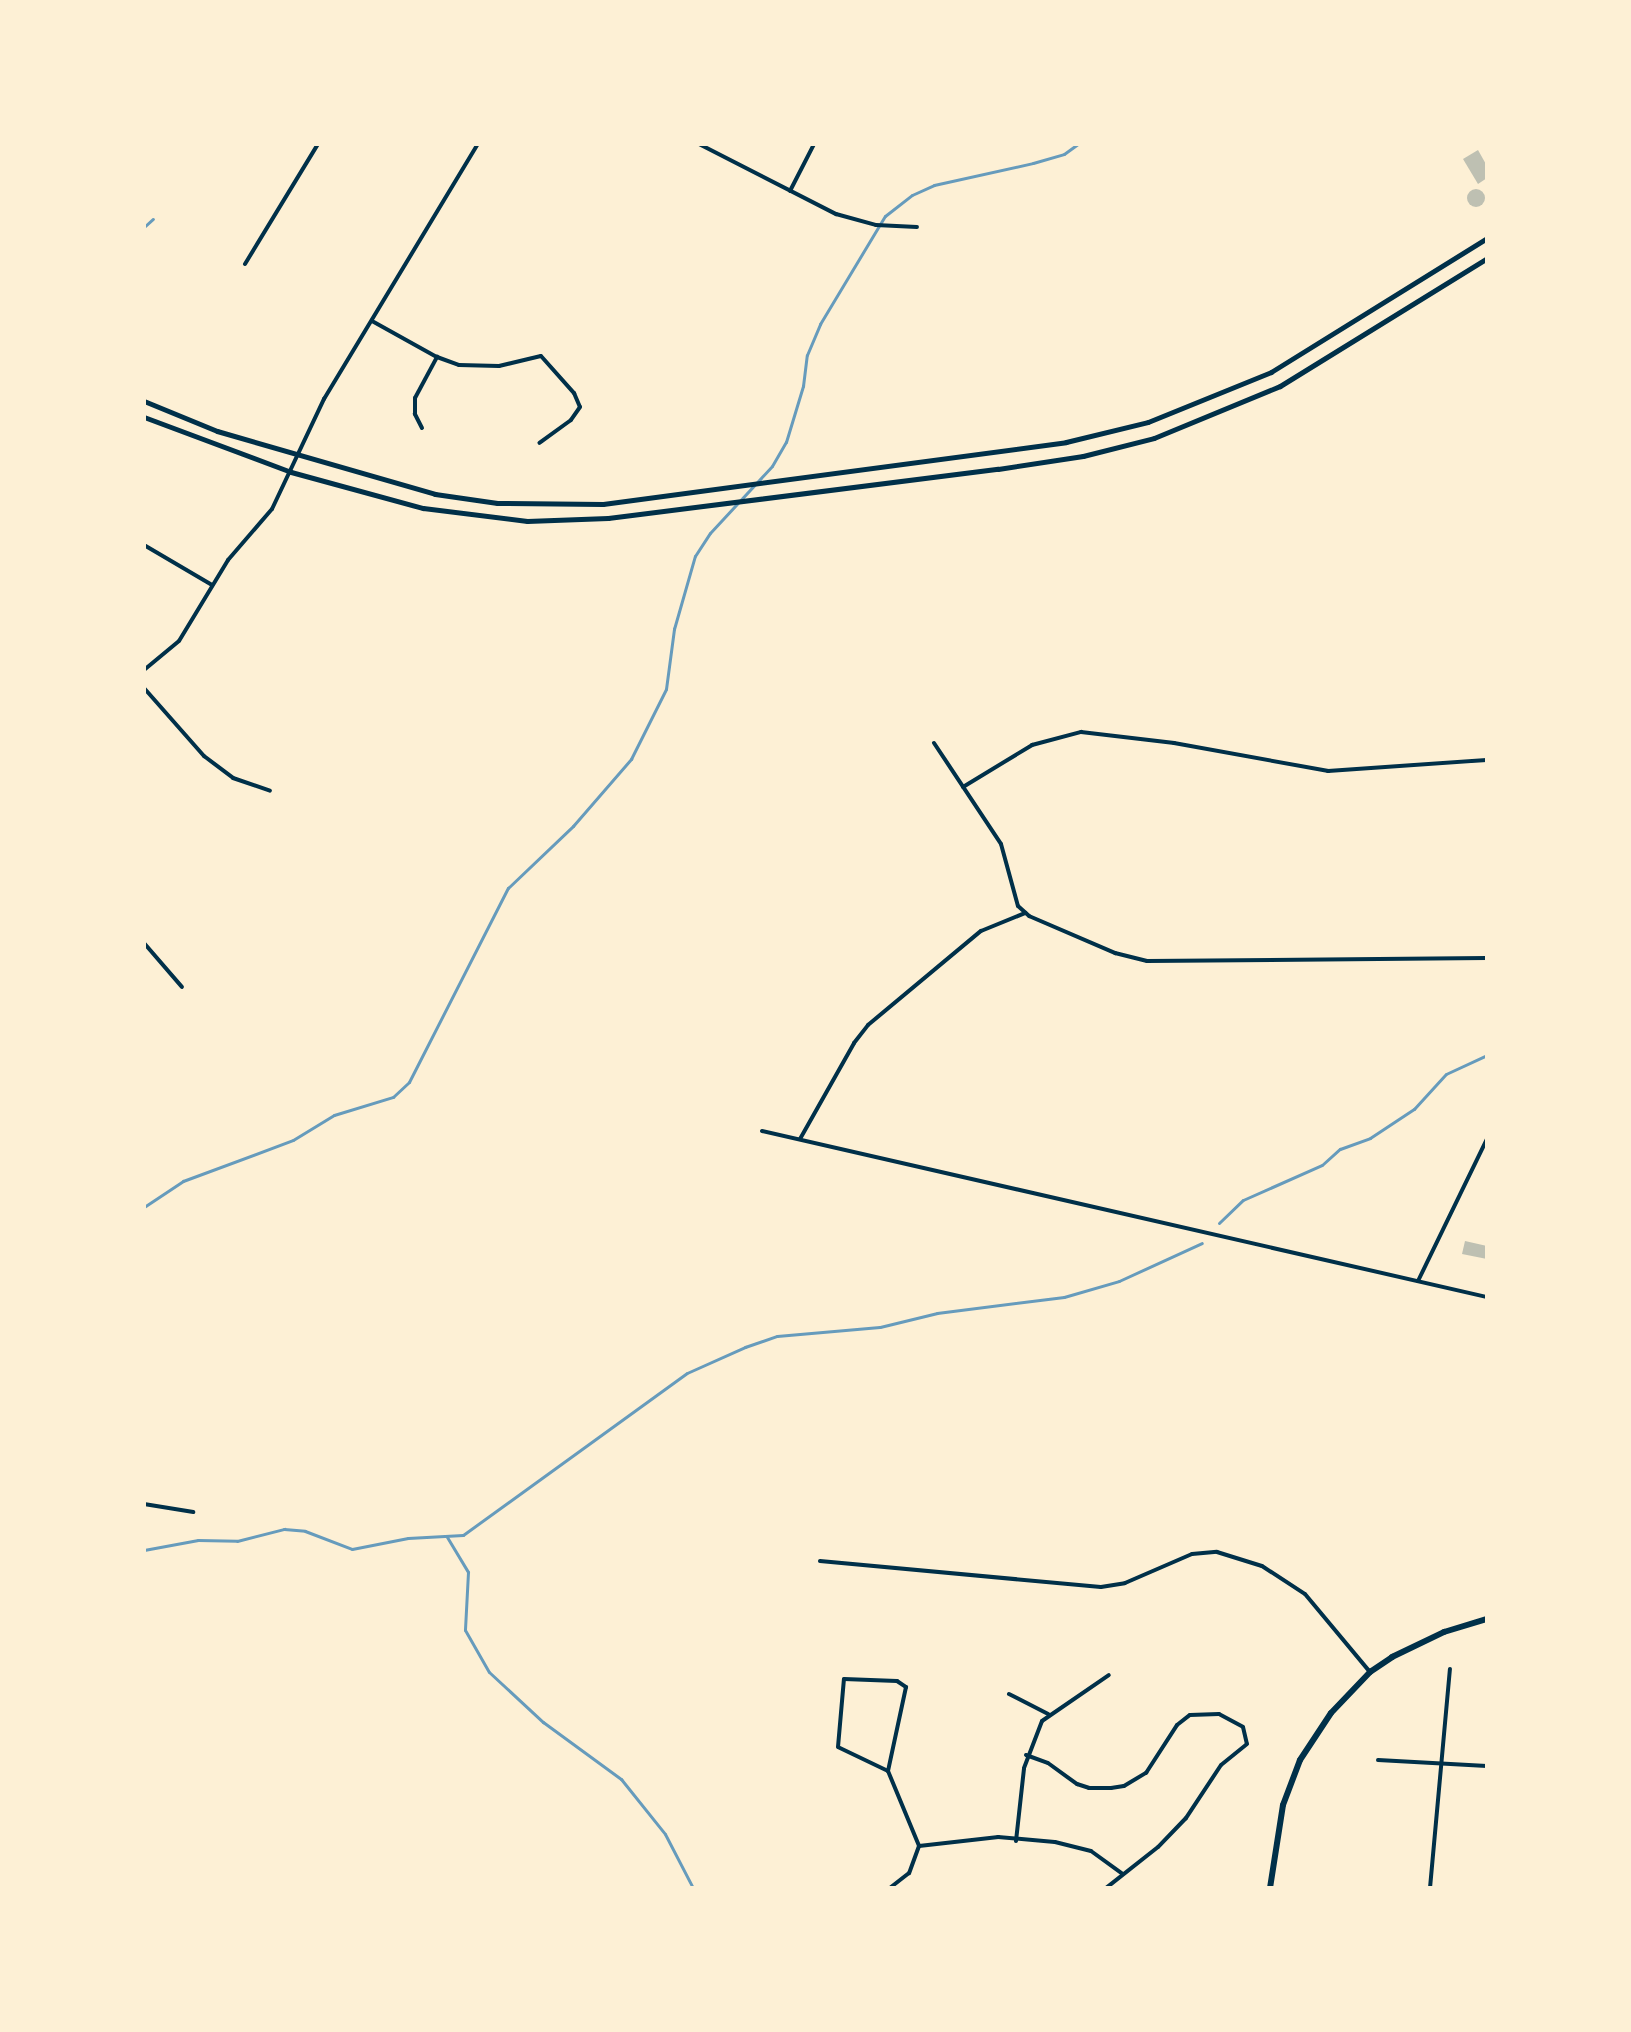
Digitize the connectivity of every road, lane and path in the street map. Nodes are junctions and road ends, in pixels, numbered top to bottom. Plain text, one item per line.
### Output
1 (318, 144) edge
2 (478, 144) edge
3 (699, 144) edge
4 (814, 144) edge
5 (790, 191) junction
6 (917, 227) dead end
7 (1487, 238) edge
8 (1487, 258) edge
9 (245, 264) dead end
10 (372, 321) junction
11 (437, 357) junction
12 (144, 401) edge
13 (144, 417) edge
14 (422, 428) dead end
15 (539, 443) dead end
16 (299, 455) junction
17 (291, 472) junction
18 (144, 545) edge
19 (212, 585) junction
20 (144, 670) edge
21 (144, 688) edge
22 (934, 743) dead end
23 (1487, 760) edge
24 (963, 787) junction
25 (270, 791) dead end
26 (1025, 913) junction
27 (144, 943) edge
28 (1487, 958) edge
29 (182, 987) dead end
30 (762, 1131) dead end
31 (800, 1139) junction
32 (1487, 1139) edge
33 (1418, 1281) junction
34 (1487, 1297) edge
35 (144, 1504) edge
36 (193, 1512) dead end
37 (820, 1561) dead end
38 (1487, 1619) edge
39 (1450, 1669) dead end
40 (1370, 1672) junction
41 (1109, 1675) dead end
42 (1009, 1694) dead end
43 (1048, 1714) junction
44 (1026, 1755) junction
45 (1378, 1760) dead end
46 (1442, 1763) junction
47 (1487, 1766) edge
48 (888, 1771) junction
49 (1016, 1841) junction
50 (919, 1846) junction
51 (1123, 1874) junction
52 (890, 1888) edge
53 (1106, 1888) edge
54 (1270, 1888) edge
55 (1430, 1888) edge

1 - 9 street
2 - 10 street
3 - 5 street
4 - 5 street
5 - 6 street
7 - 16 street
8 - 17 street
10 - 11 street
10 - 16 street
11 - 14 street
11 - 15 street
12 - 16 street
13 - 17 street
16 - 17 street
17 - 19 street
18 - 19 street
19 - 20 street
21 - 25 street
22 - 24 street
23 - 24 street
24 - 26 street
26 - 28 street
26 - 31 street
27 - 29 street
30 - 31 street
31 - 33 street
32 - 33 street
33 - 34 street
35 - 36 street
37 - 40 street
38 - 40 main road
39 - 46 street
40 - 54 main road
41 - 43 street
42 - 43 street
43 - 44 street
44 - 49 street
44 - 51 street
45 - 46 street
46 - 47 street
46 - 55 street
48 - 48 street
48 - 50 street
49 - 50 street
49 - 51 street
50 - 52 street
51 - 53 street

